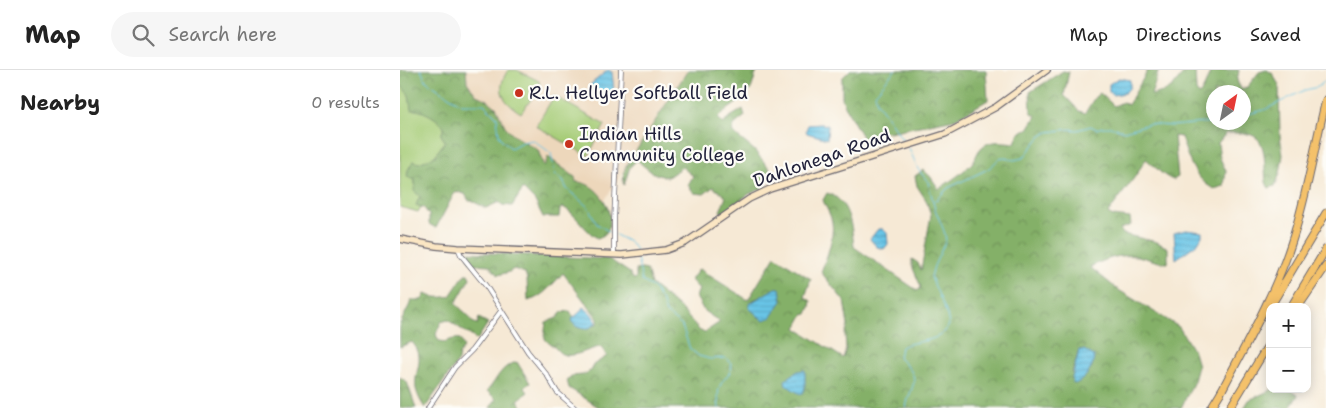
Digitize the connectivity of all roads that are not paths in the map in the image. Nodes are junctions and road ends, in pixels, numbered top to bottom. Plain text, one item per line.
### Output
1 (621, 70) edge
2 (1048, 70) edge
3 (1326, 100) edge
4 (1326, 213) edge
5 (400, 239) edge
6 (458, 248) junction
7 (1326, 249) edge
8 (614, 254) junction
9 (1326, 266) edge
10 (1272, 303) edge
11 (1293, 303) edge
12 (1301, 303) edge
13 (501, 311) junction
14 (1266, 314) edge
15 (1266, 348) edge
16 (1269, 348) edge
17 (1257, 362) junction
18 (1221, 392) junction
19 (428, 408) edge
20 (575, 408) edge
21 (1212, 408) edge
22 (1230, 408) edge

1 - 8 street
2 - 8 main road, Dahlonega Road
3 - 18 highway
4 - 10 highway
5 - 6 main road, Dahlonega Road
6 - 8 main road, Dahlonega Road
6 - 13 street
7 - 11 highway
9 - 12 highway
13 - 19 street
13 - 20 street
14 - 18 highway
15 - 17 highway
16 - 17 highway
17 - 22 highway
18 - 21 highway

